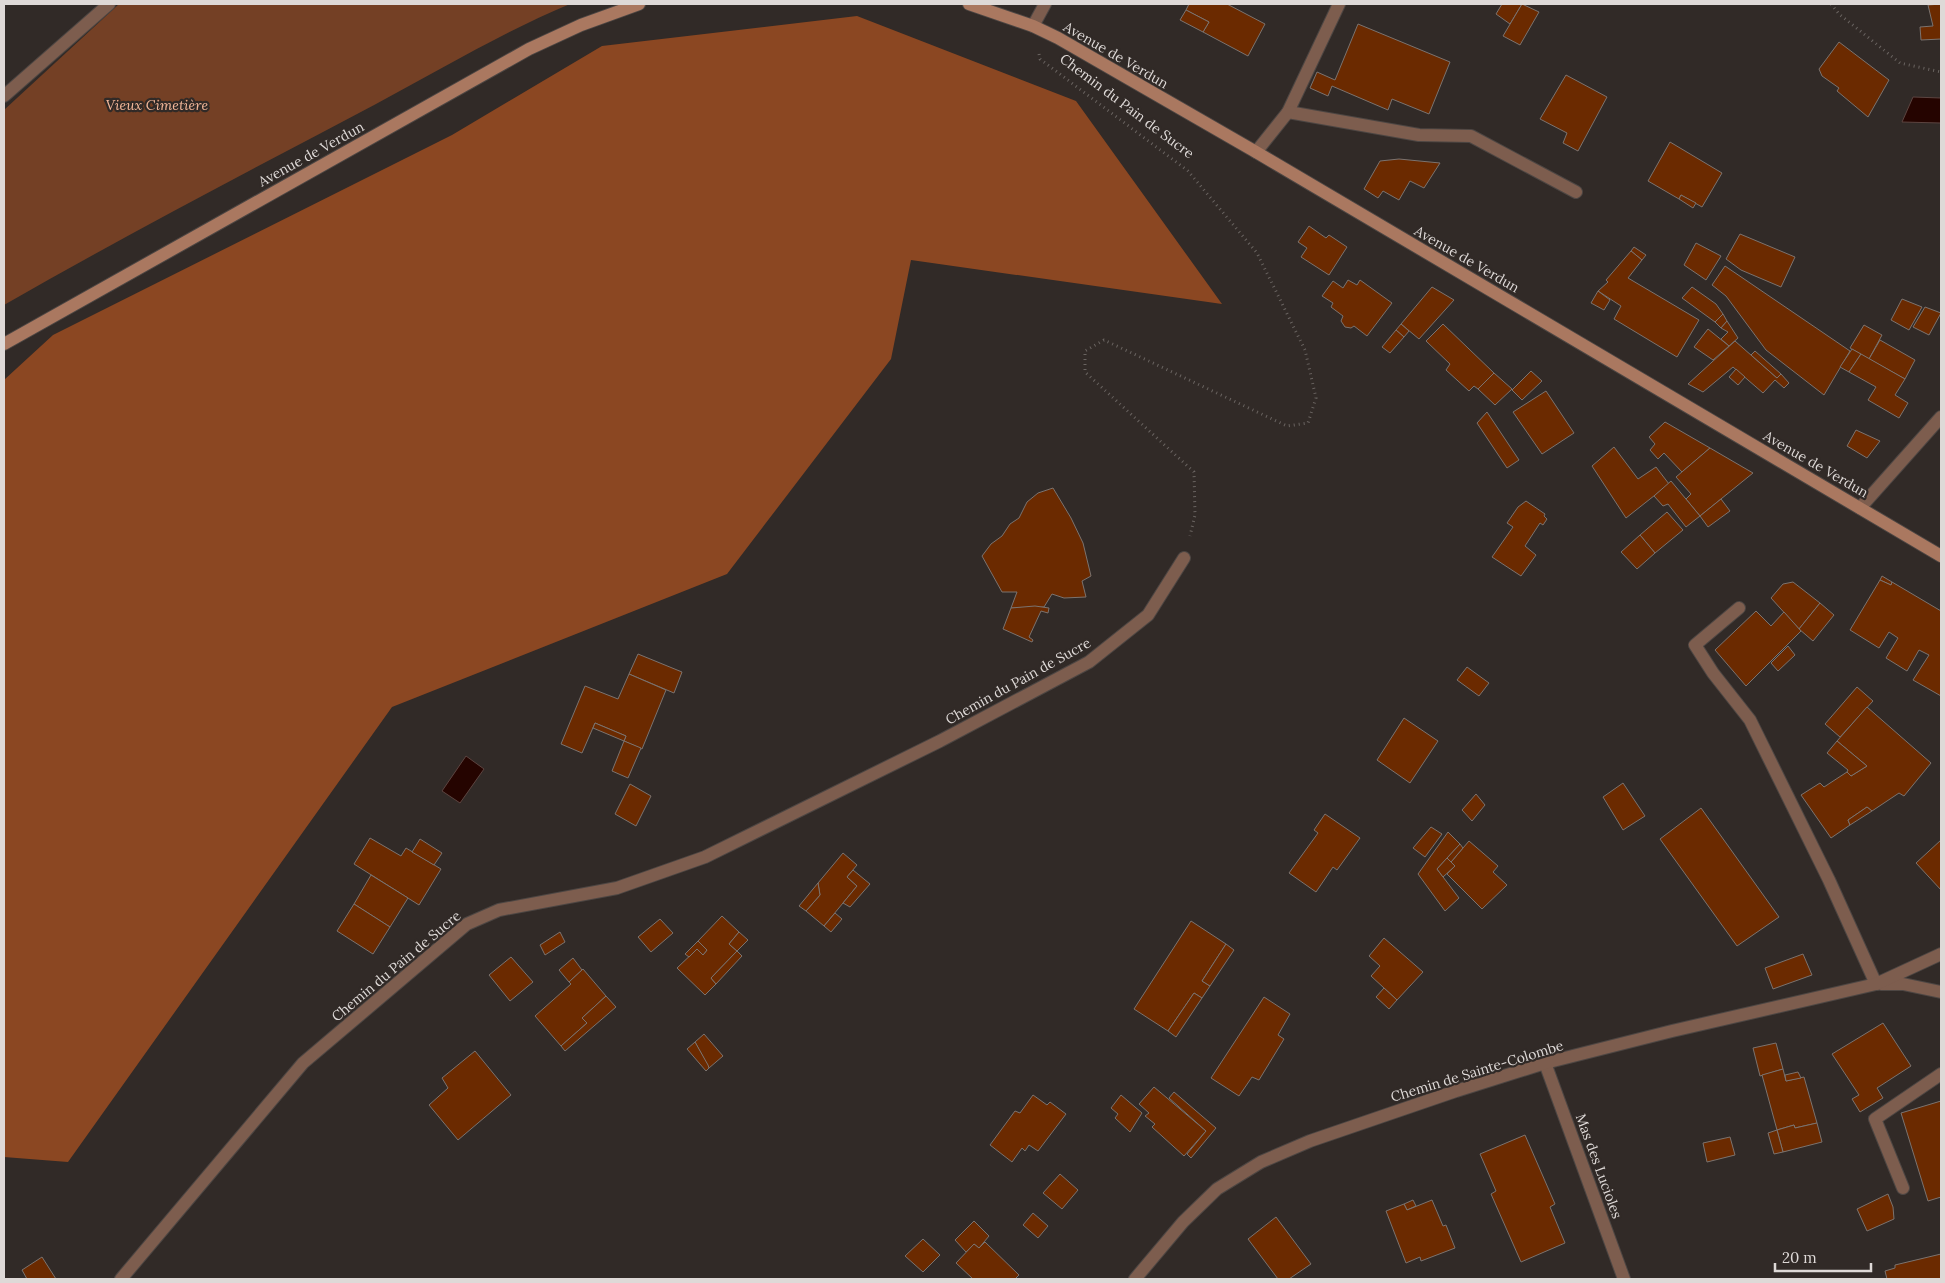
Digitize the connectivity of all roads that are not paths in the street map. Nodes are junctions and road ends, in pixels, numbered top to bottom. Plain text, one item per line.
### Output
1 (109, 4) edge
2 (639, 4) edge
3 (969, 4) edge
4 (1045, 4) edge
5 (1339, 4) edge
6 (1034, 26) junction
7 (4, 96) edge
8 (1288, 112) junction
9 (1256, 152) junction
10 (1576, 192) dead end
11 (4, 344) edge
12 (1941, 417) edge
13 (1860, 508) junction
14 (1941, 556) edge
15 (1184, 558) road end
16 (1739, 608) dead end
17 (1941, 954) edge
18 (1876, 984) junction
19 (1941, 992) edge
20 (1545, 1063) junction
21 (1941, 1074) edge
22 (1903, 1188) dead end
23 (121, 1279) edge
24 (1135, 1279) edge
25 (1624, 1279) edge

1 - 7 street
2 - 11 main road, Avenue de Verdun
3 - 6 main road, Avenue de Verdun
4 - 6 street
5 - 8 street
6 - 9 main road, Avenue de Verdun
8 - 9 street
8 - 10 street
9 - 13 main road, Avenue de Verdun
12 - 13 street
13 - 14 main road, Avenue de Verdun
15 - 23 street, Chemin du Pain de Sucre
16 - 18 street
17 - 18 street, Chemin de Sainte-Colombe
18 - 19 street, Chemin de Sainte-Colombe
18 - 20 street, Chemin de Sainte-Colombe
20 - 24 street, Chemin de Sainte-Colombe
20 - 25 street, Mas des Lucioles
21 - 22 street

